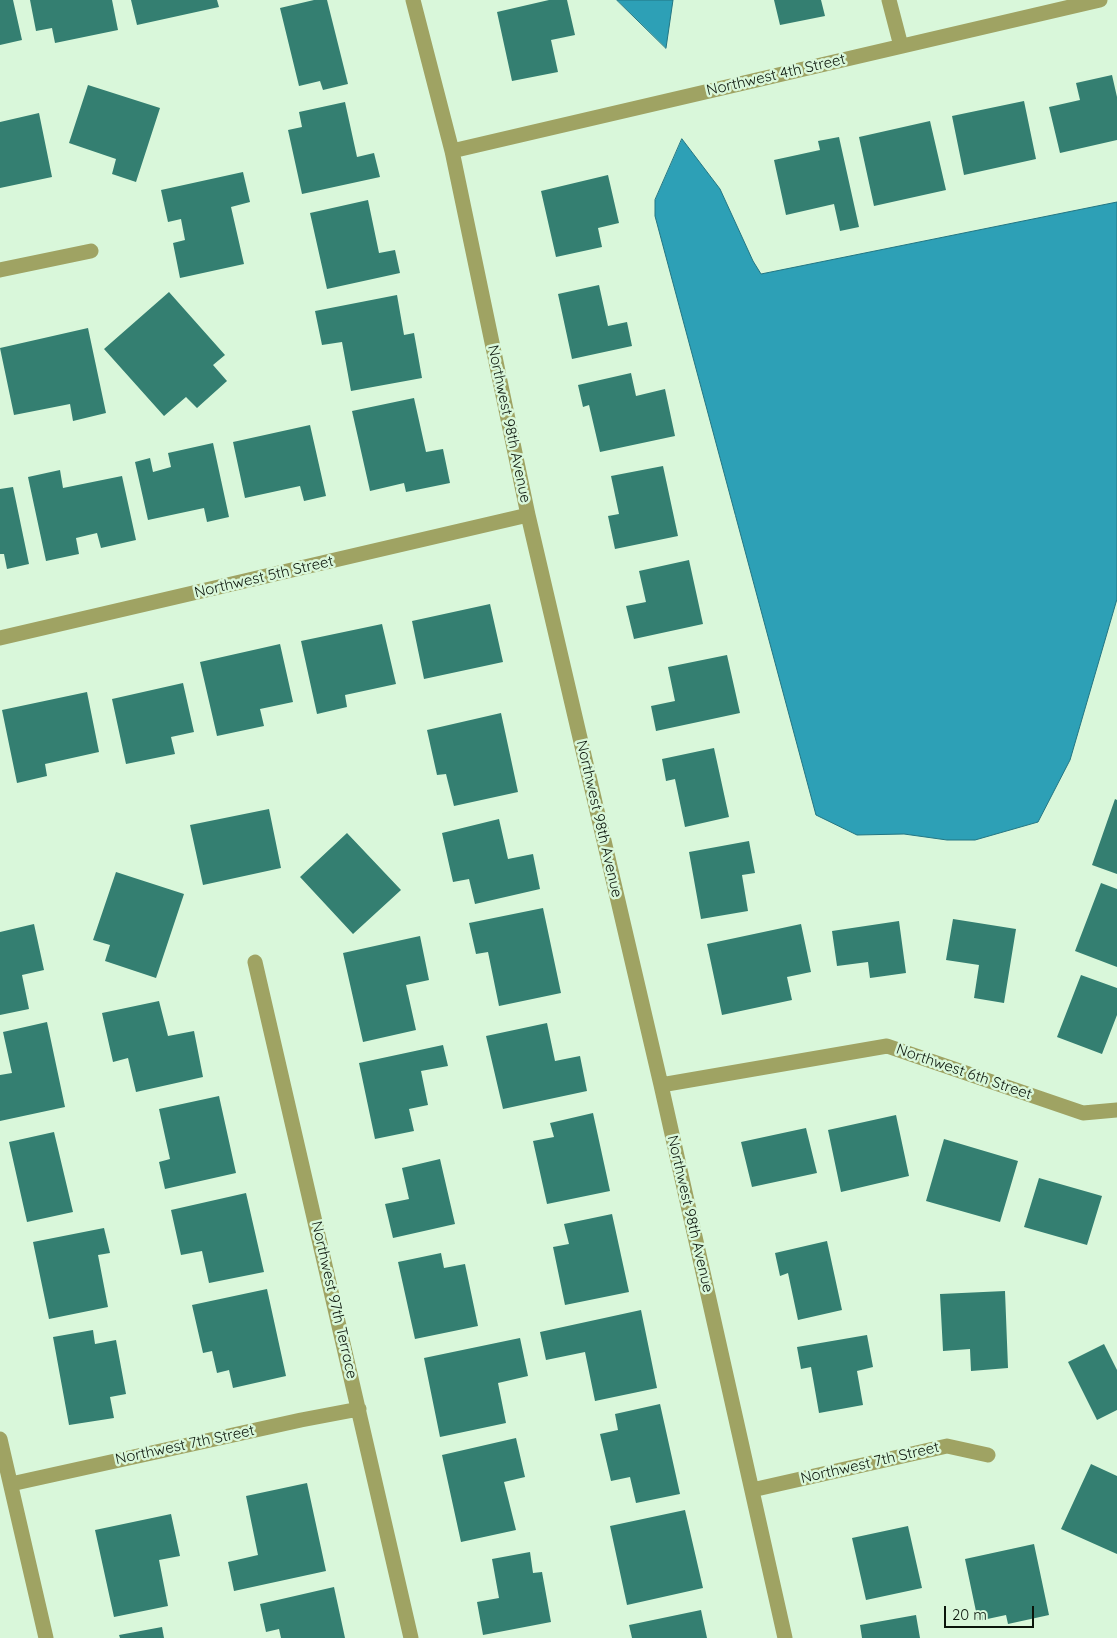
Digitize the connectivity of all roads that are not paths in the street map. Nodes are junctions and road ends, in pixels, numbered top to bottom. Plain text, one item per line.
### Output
1 (413, 0) edge
2 (889, 0) edge
3 (1100, 0) edge
4 (900, 46) junction
5 (452, 152) junction
6 (91, 251) dead end
7 (0, 270) edge
8 (528, 515) junction
9 (0, 638) edge
10 (255, 962) dead end
11 (661, 1085) junction
12 (1117, 1110) edge
13 (359, 1409) junction
14 (0, 1439) edge
15 (988, 1454) dead end
16 (11, 1484) junction
17 (752, 1490) junction
18 (46, 1638) edge
19 (411, 1638) edge
20 (785, 1638) edge

1 - 5 street, Northwest 98th Avenue
2 - 4 street
3 - 4 street, Northwest 4th Street
4 - 5 street, Northwest 4th Street
5 - 8 street, Northwest 98th Avenue
6 - 7 street
8 - 9 street, Northwest 5th Street
8 - 11 street, Northwest 98th Avenue
10 - 13 street, Northwest 97th Terrace
11 - 12 street, Northwest 6th Street
11 - 17 street, Northwest 98th Avenue
13 - 16 street, Northwest 7th Street
13 - 19 street, Northwest 97th Terrace
14 - 16 street
15 - 17 street, Northwest 7th Street
16 - 18 street
17 - 20 street, Northwest 98th Avenue

